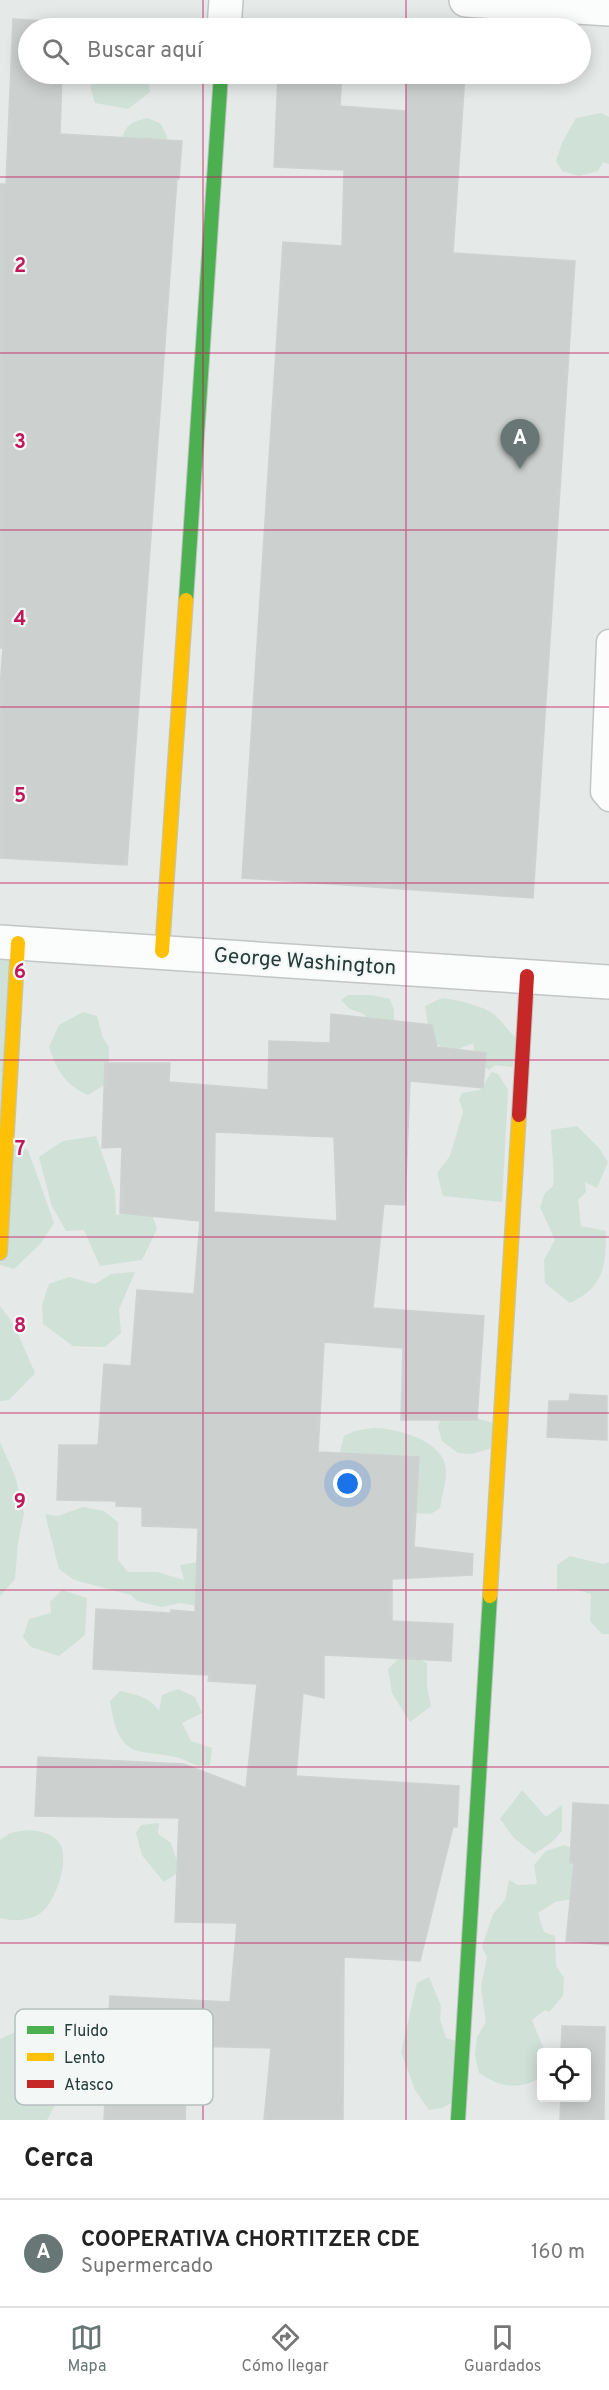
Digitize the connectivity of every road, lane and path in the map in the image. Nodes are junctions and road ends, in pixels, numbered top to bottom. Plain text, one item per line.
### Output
1 (226, 0) edge
2 (466, 0) edge
3 (609, 9) edge
4 (225, 18) edge
5 (220, 84) edge
6 (609, 642) edge
7 (609, 799) edge
8 (9, 943) edge
9 (162, 951) junction
10 (527, 976) junction
11 (609, 982) edge
12 (0, 1253) edge
13 (458, 2120) edge

1 - 4 street
2 - 3 street
5 - 9 street
6 - 7 lane
8 - 9 street, George Washington
8 - 12 street
9 - 10 street, George Washington
10 - 11 street, George Washington
10 - 13 street

